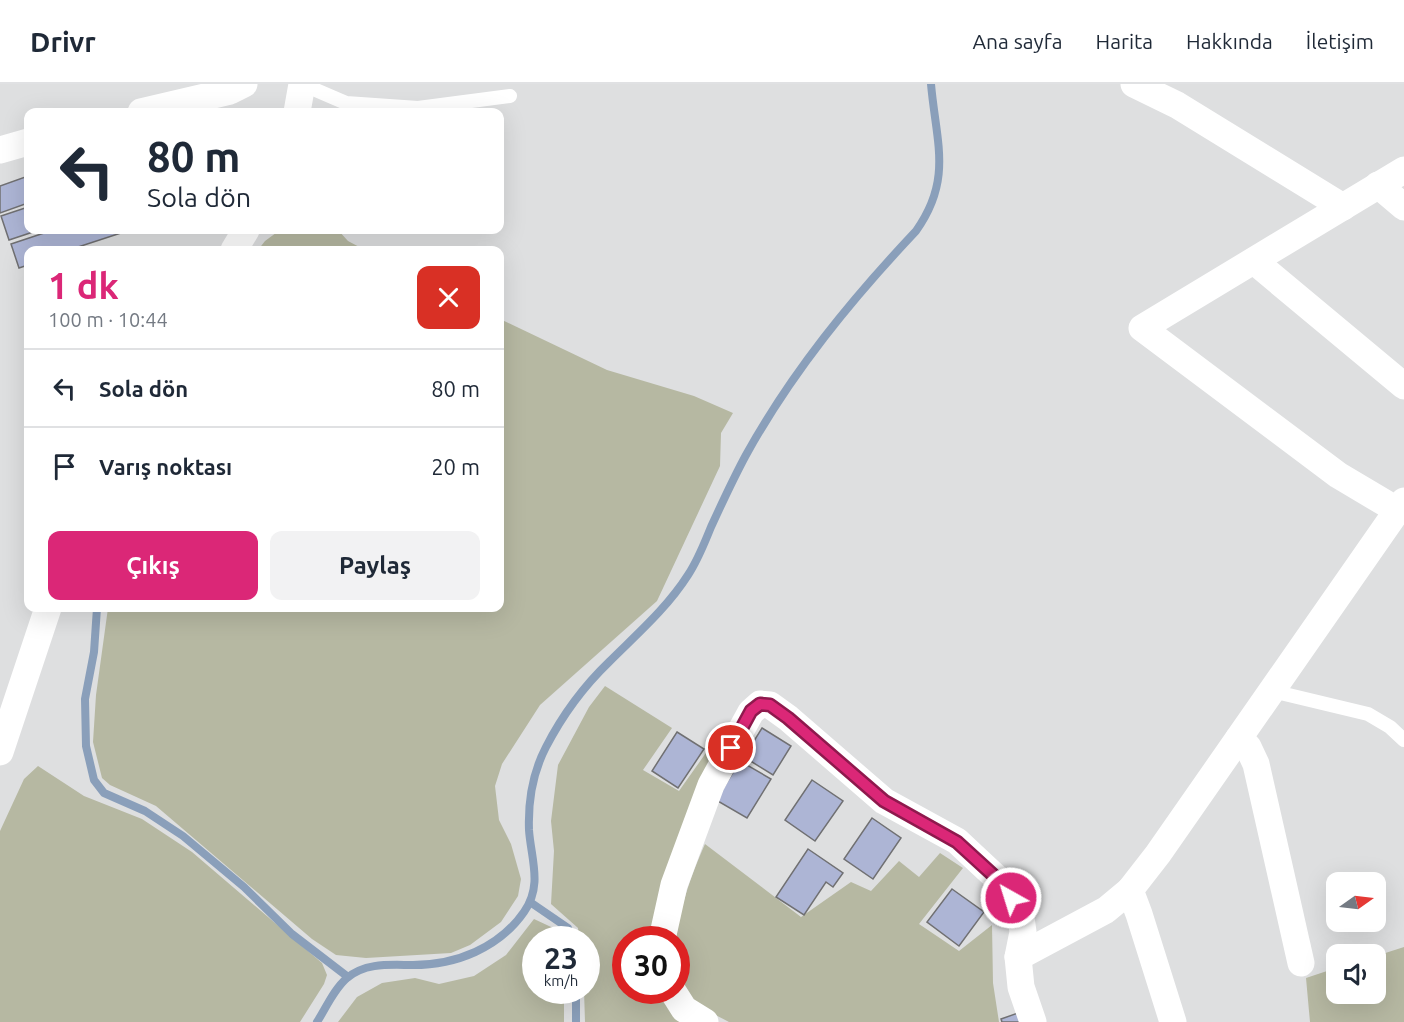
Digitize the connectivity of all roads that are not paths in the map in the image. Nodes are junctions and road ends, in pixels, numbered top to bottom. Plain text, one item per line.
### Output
1 (244, 84) edge
2 (302, 84) edge
3 (1134, 84) edge
4 (510, 96) dead end
5 (158, 108) edge
6 (298, 108) edge
7 (24, 143) edge
8 (0, 150) edge
9 (1404, 170) edge
10 (1378, 185) junction
11 (1343, 207) junction
12 (1404, 207) edge
13 (1254, 261) junction
14 (1404, 386) edge
15 (1401, 506) edge
16 (47, 612) edge
17 (1272, 691) junction
18 (1239, 738) junction
19 (1404, 740) edge
20 (0, 752) edge
21 (1130, 890) junction
22 (666, 926) edge
23 (1018, 957) junction
24 (1301, 963) dead end
25 (681, 1004) edge
26 (705, 1022) edge
27 (1032, 1022) edge
28 (1173, 1022) edge

1 - 5 street
2 - 4 lane
2 - 6 street
3 - 11 street
7 - 8 street
9 - 10 street
10 - 11 street
10 - 12 street
11 - 13 street
13 - 14 street
13 - 15 street
15 - 17 street
16 - 20 street
17 - 18 street
17 - 19 lane
18 - 21 street
18 - 24 street
21 - 23 street
21 - 28 street
22 - 23 street
23 - 27 street
25 - 26 street

